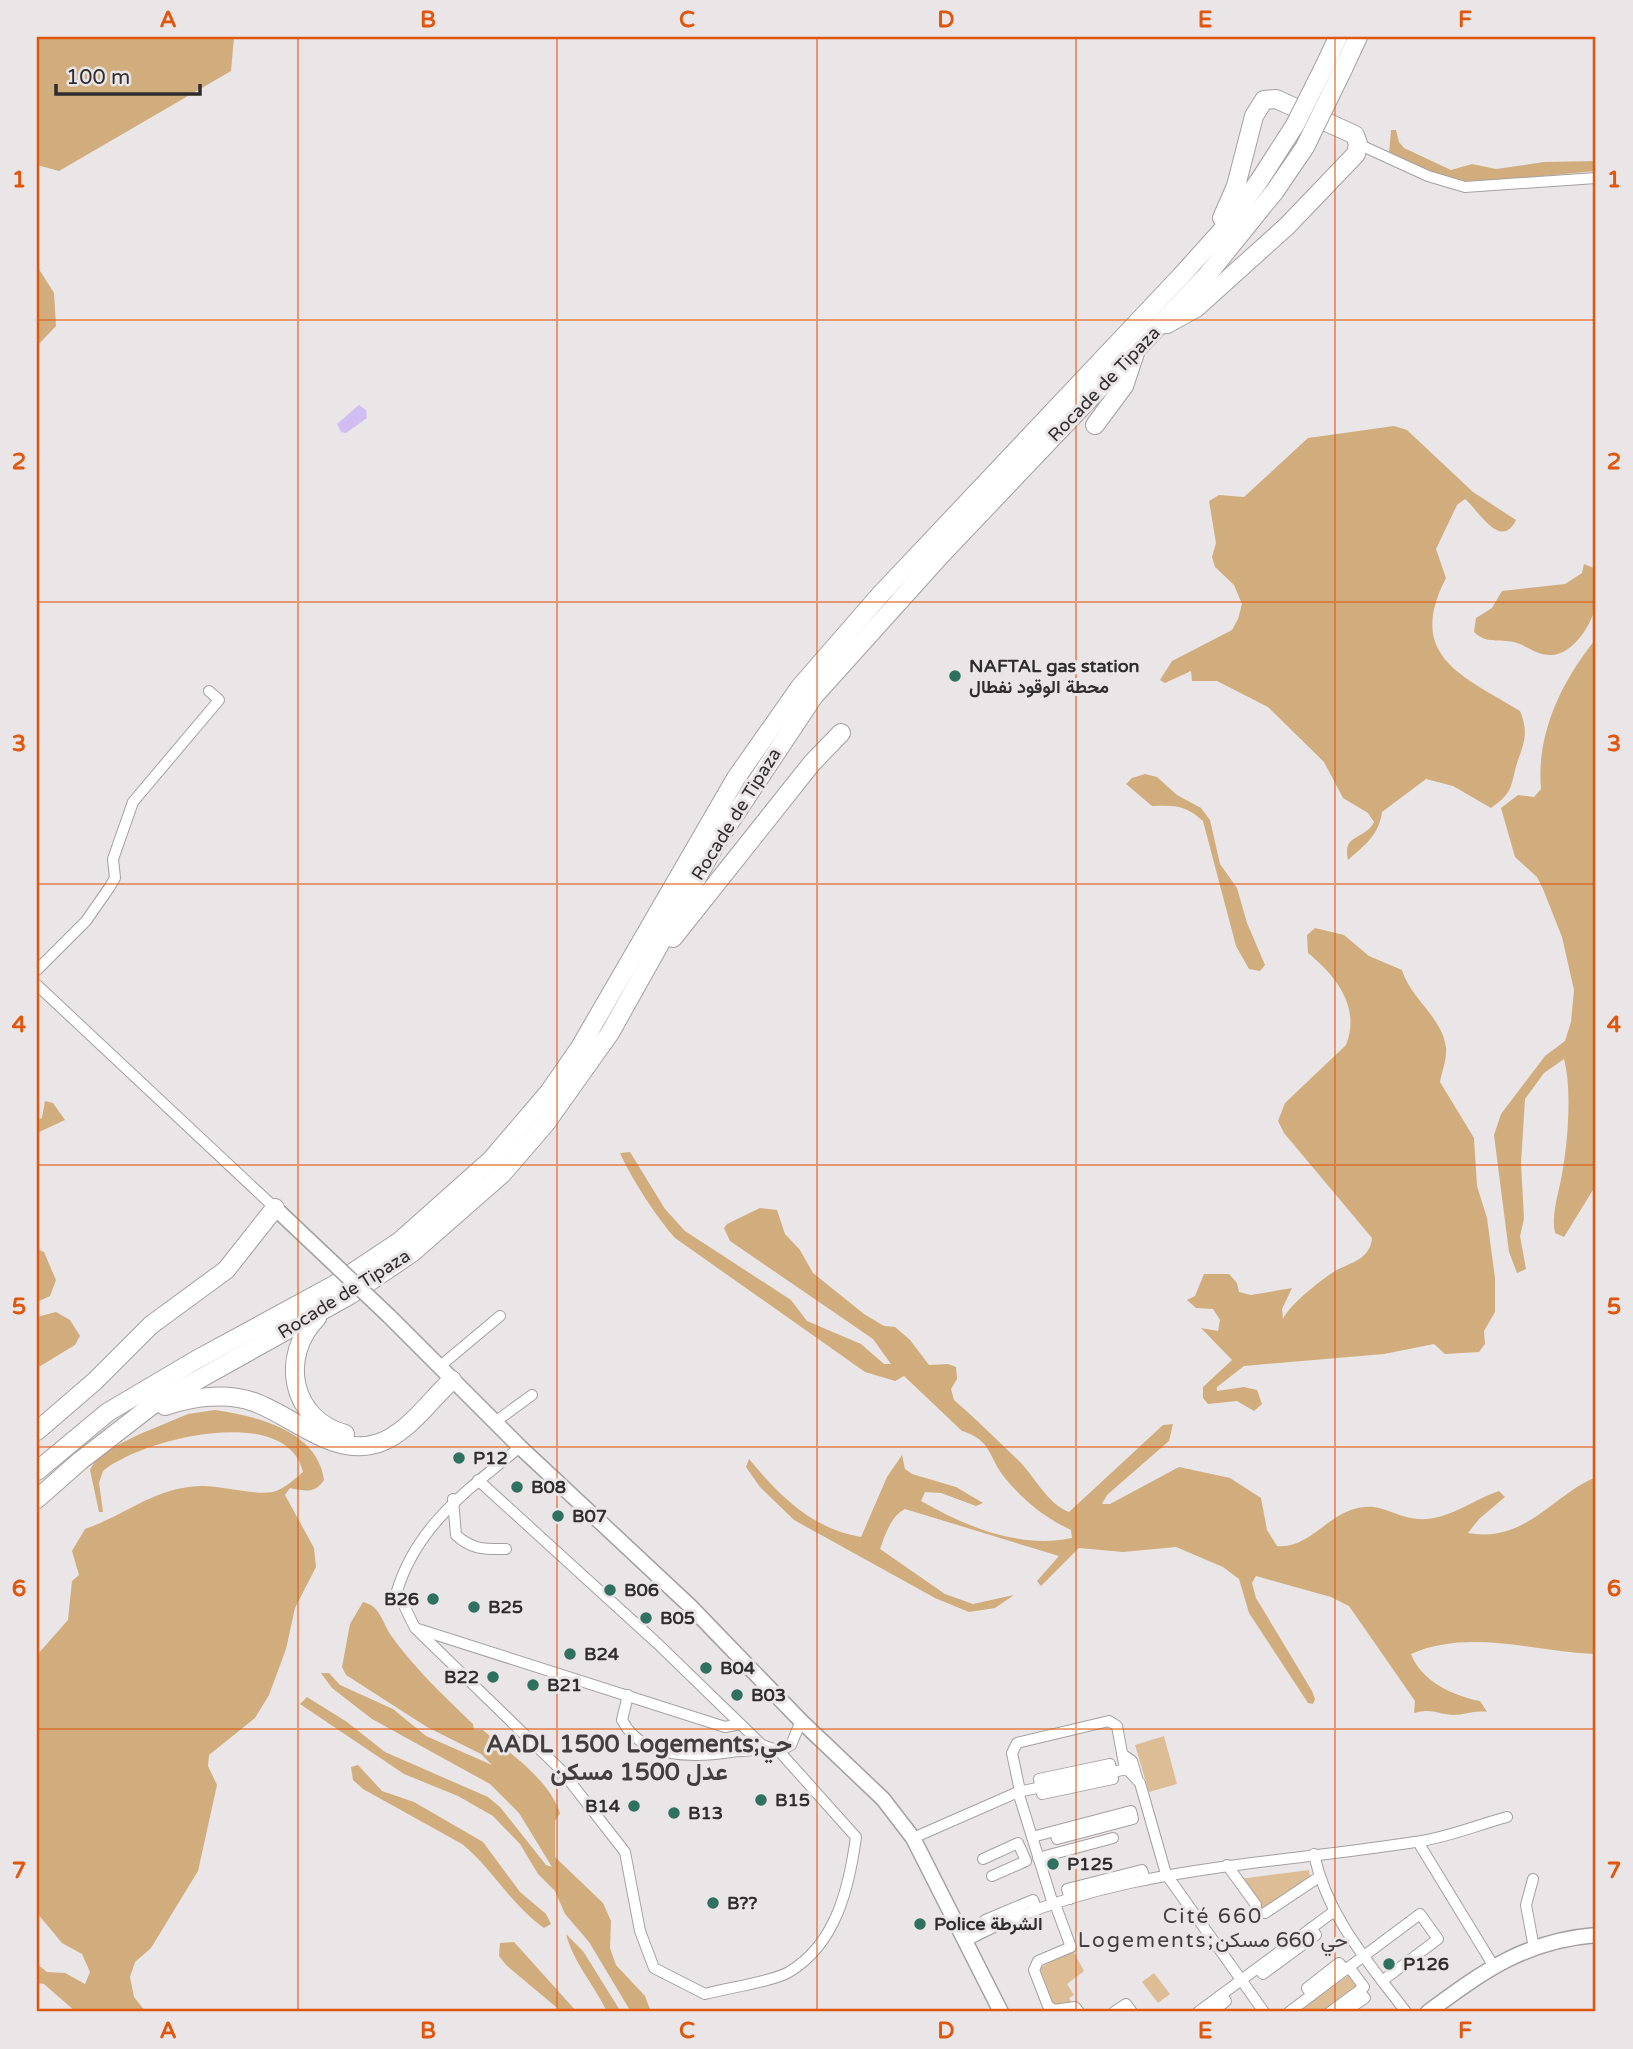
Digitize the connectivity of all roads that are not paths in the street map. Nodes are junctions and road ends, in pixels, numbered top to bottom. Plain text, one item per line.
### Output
1 (1338, 37) edge
2 (1358, 37) edge
3 (1335, 66) junction
4 (1358, 144) junction
5 (1596, 178) edge
6 (1214, 239) junction
7 (1158, 327) junction
8 (1136, 351) junction
9 (1095, 425) dead end
10 (209, 691) dead end
11 (841, 733) dead end
12 (647, 967) junction
13 (37, 970) edge
14 (37, 985) edge
15 (275, 1208) junction
16 (350, 1295) junction
17 (500, 1316) dead end
18 (445, 1374) junction
19 (533, 1395) dead end
20 (495, 1423) junction
21 (121, 1428) junction
22 (37, 1431) edge
23 (520, 1447) junction
24 (37, 1471) edge
25 (478, 1480) junction
26 (37, 1499) edge
27 (453, 1499) junction
28 (506, 1549) dead end
29 (415, 1628) junction
30 (628, 1695) junction
31 (801, 1721) junction
32 (740, 1724) junction
33 (762, 1745) junction
34 (779, 1751) junction
35 (1122, 1754) junction
36 (1125, 1769) junction
37 (1137, 1778) junction
38 (1019, 1791) junction
39 (1507, 1816) dead end
40 (1055, 1831) junction
41 (913, 1838) junction
42 (1113, 1838) dead end
43 (1033, 1842) junction
44 (1418, 1842) junction
45 (1022, 1852) junction
46 (1314, 1854) junction
47 (1038, 1858) junction
48 (983, 1859) dead end
49 (1227, 1865) junction
50 (1166, 1874) junction
51 (992, 1876) dead end
52 (1319, 1877) junction
53 (1533, 1879) dead end
54 (1054, 1904) junction
55 (1256, 1905) dead end
56 (1333, 1912) junction
57 (1265, 1913) dead end
58 (1596, 1935) edge
59 (966, 1941) junction
60 (1534, 1948) junction
61 (1364, 1956) junction
62 (1493, 1965) junction
63 (1347, 1969) junction
64 (1241, 1980) junction
65 (1382, 1981) junction
66 (1359, 1990) junction
67 (1221, 1995) junction
68 (1001, 2012) edge
69 (1080, 2012) edge
70 (1114, 2012) edge
71 (1132, 2012) edge
72 (1201, 2012) edge
73 (1213, 2012) edge
74 (1264, 2012) edge
75 (1289, 2012) edge
76 (1330, 2012) edge
77 (1344, 2012) edge
78 (1406, 2012) edge
79 (1428, 2012) edge

1 - 3 highway, Rocade de Tipaza
2 - 3 highway, Rocade de Tipaza
3 - 6 highway, Rocade de Tipaza, bridge
3 - 7 highway, Rocade de Tipaza, bridge
4 - 5 street
4 - 6 highway
4 - 7 highway
6 - 24 highway, Rocade de Tipaza
7 - 8 highway, Rocade de Tipaza
8 - 9 highway
8 - 12 highway, Rocade de Tipaza
10 - 13 street
11 - 12 highway
12 - 16 highway, Rocade de Tipaza
14 - 15 street
15 - 18 street, bridge
15 - 22 highway
16 - 18 highway
16 - 21 highway, Rocade de Tipaza
17 - 18 street
18 - 20 street
18 - 21 highway
19 - 20 street
20 - 23 street
21 - 26 highway, Rocade de Tipaza
23 - 25 street
23 - 31 street
25 - 27 street
25 - 32 street
27 - 28 street
27 - 29 street
29 - 30 street
29 - 34 street
30 - 32 street
30 - 33 street
31 - 34 street
31 - 41 street
32 - 33 street
33 - 34 street
35 - 36 street
35 - 37 street
35 - 38 street
36 - 37 street
36 - 38 street
37 - 50 street
38 - 41 street
38 - 43 street
39 - 44 street
40 - 40 street
40 - 43 street
41 - 59 street
42 - 47 street
43 - 45 street
43 - 47 street
44 - 46 street
44 - 62 street
45 - 48 street
45 - 51 street
46 - 49 street
46 - 52 street
47 - 54 street
49 - 50 street
49 - 55 street
50 - 54 street
50 - 64 street
52 - 56 street
52 - 57 street
53 - 60 street
54 - 59 street
54 - 69 street
56 - 61 street
56 - 64 street
58 - 60 street
59 - 68 street
60 - 62 street
61 - 63 street
61 - 65 street
61 - 65 street
62 - 79 street
63 - 66 street
63 - 75 street
64 - 67 street
64 - 74 street
65 - 78 street
66 - 76 street
66 - 77 street
67 - 72 street
67 - 73 street
70 - 71 street

